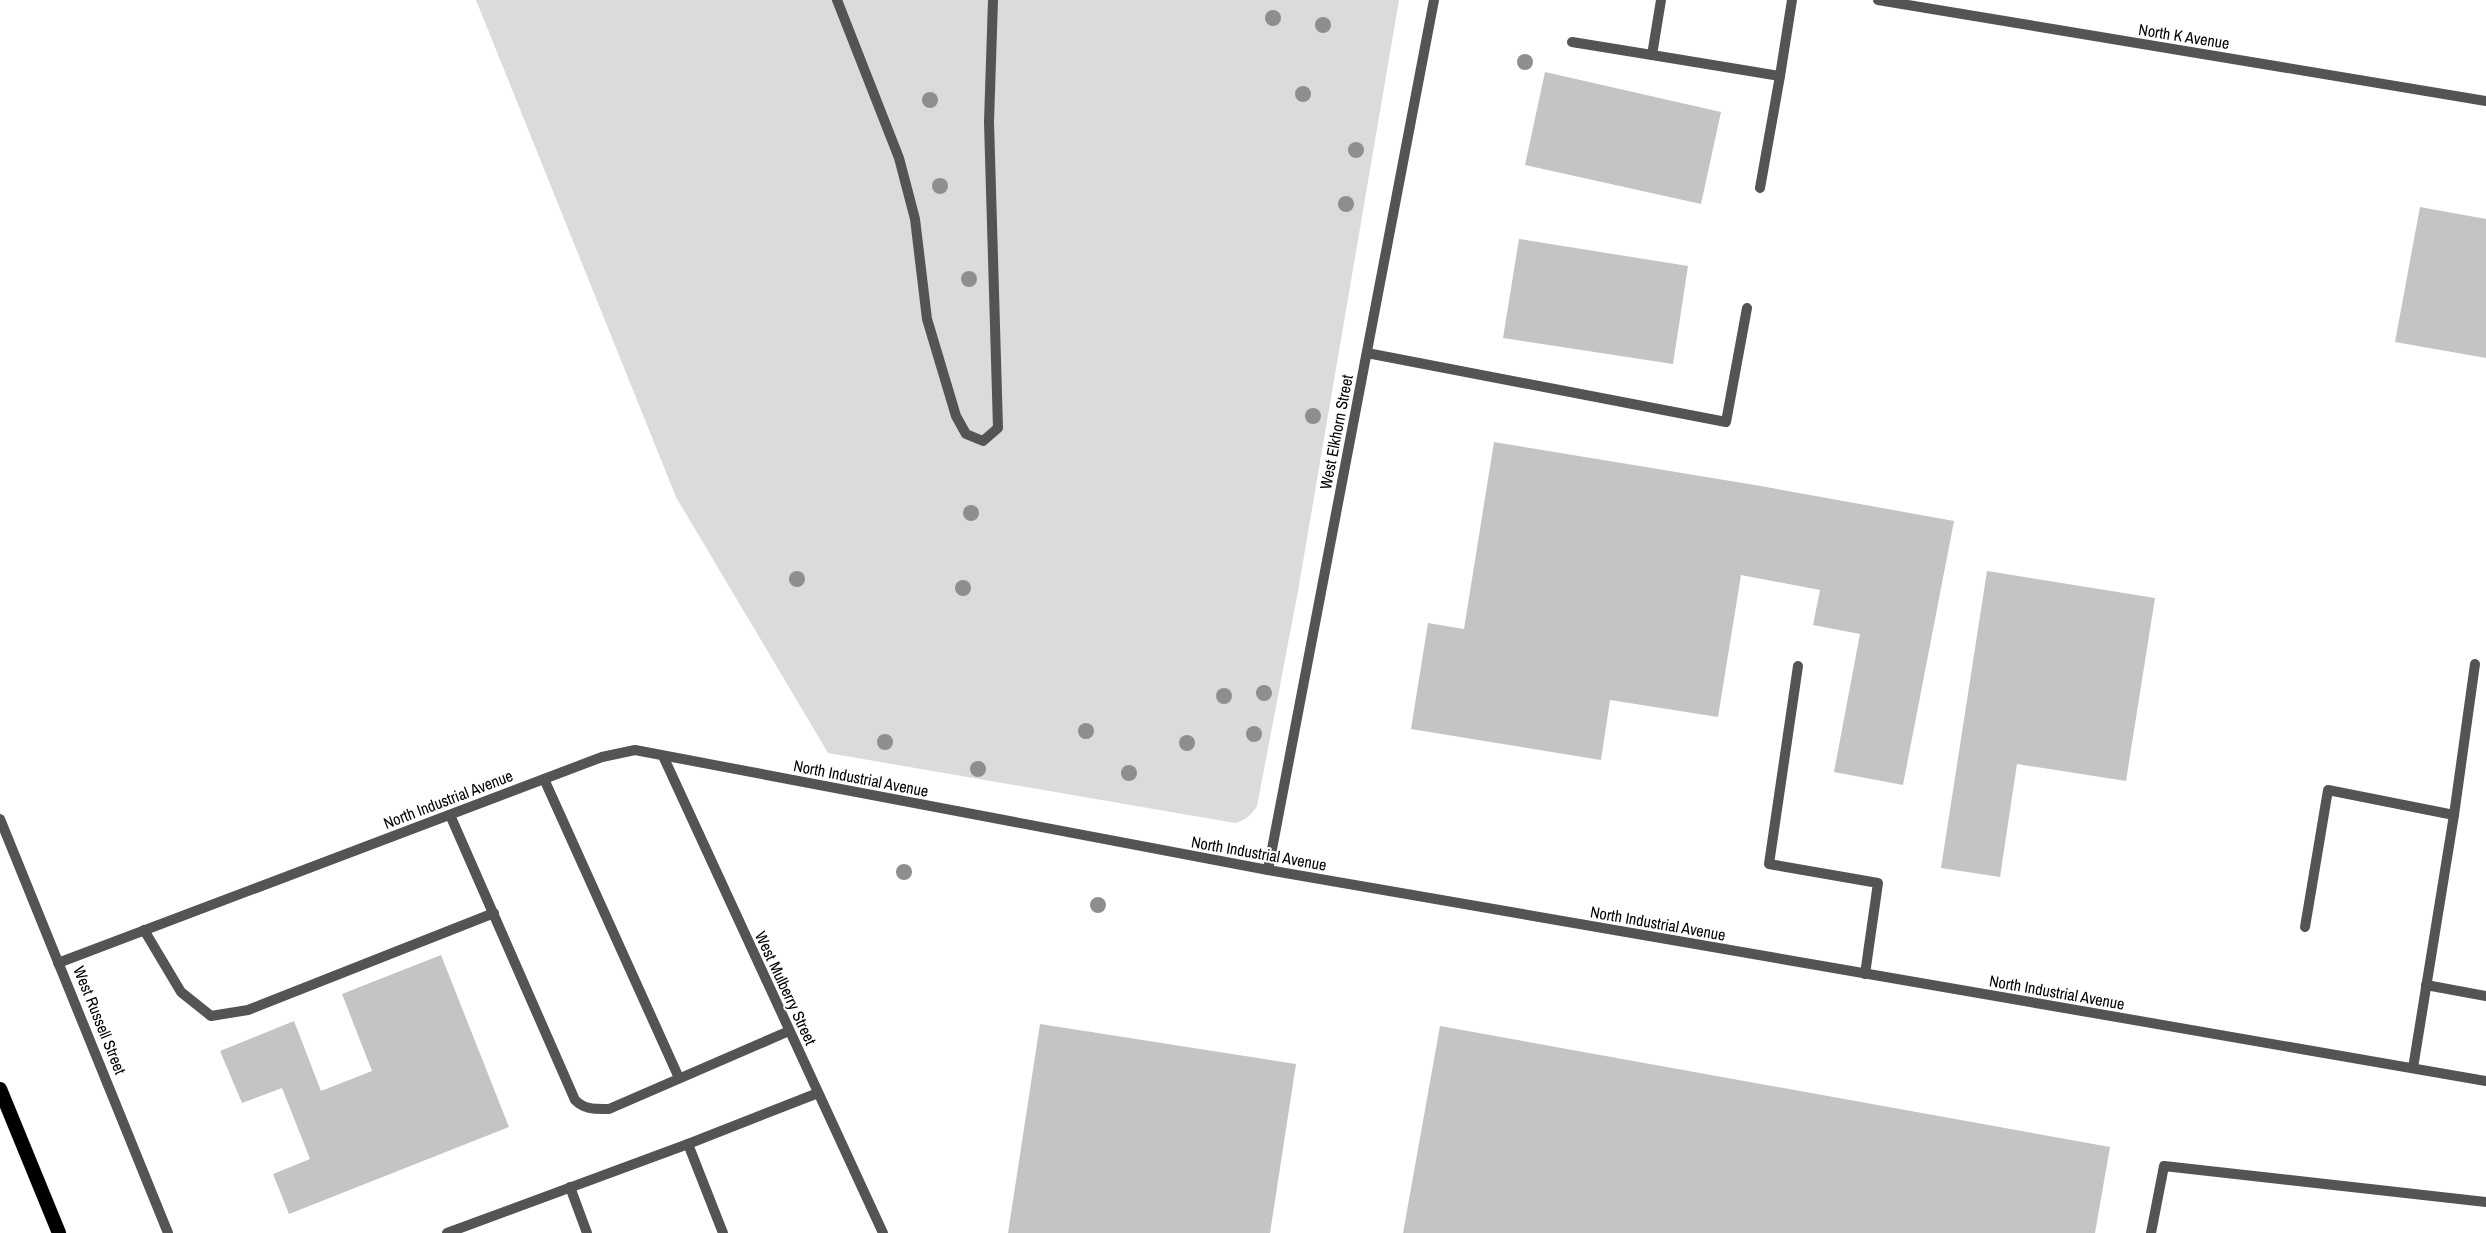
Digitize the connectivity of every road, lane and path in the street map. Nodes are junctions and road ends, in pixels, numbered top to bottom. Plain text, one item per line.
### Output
1 (837, 0) edge
2 (993, 0) edge
3 (1434, 0) edge
4 (1661, 0) edge
5 (1792, 0) edge
6 (1878, 0) edge
7 (1572, 42) dead end
8 (1652, 55) junction
9 (1780, 76) junction
10 (2486, 101) edge
11 (1760, 188) dead end
12 (1747, 308) dead end
13 (1367, 352) junction
14 (2475, 664) dead end
15 (1798, 666) dead end
16 (663, 756) junction
17 (544, 779) junction
18 (450, 815) junction
19 (2454, 815) junction
20 (0, 819) edge
21 (1268, 870) junction
22 (494, 913) junction
23 (2305, 927) dead end
24 (144, 930) junction
25 (58, 963) junction
26 (1865, 974) junction
27 (2426, 985) junction
28 (2486, 996) edge
29 (790, 1031) junction
30 (2413, 1068) junction
31 (679, 1078) junction
32 (2486, 1081) edge
33 (0, 1089) edge
34 (818, 1093) junction
35 (688, 1144) junction
36 (570, 1187) junction
37 (2486, 1202) edge
38 (59, 1233) edge
39 (168, 1233) edge
40 (447, 1233) edge
41 (587, 1233) edge
42 (723, 1233) edge
43 (883, 1233) edge
44 (2151, 1233) edge

1 - 2 street
3 - 13 street, West Elkhorn Street
4 - 8 street
5 - 9 street
6 - 10 street, North K Avenue
7 - 8 street
8 - 9 street
9 - 11 street
12 - 13 street
13 - 21 street, West Elkhorn Street
14 - 19 street
15 - 26 street
16 - 17 street, North Industrial Avenue
16 - 21 street, North Industrial Avenue
16 - 29 street, West Mulberry Street
17 - 18 street, North Industrial Avenue
17 - 31 street
18 - 22 street
18 - 24 street, North Industrial Avenue
19 - 23 street
19 - 27 street
20 - 25 street, West Russell Street
21 - 26 street, North Industrial Avenue
22 - 24 street
22 - 31 street
24 - 25 street, North Industrial Avenue
25 - 39 street, West Russell Street
26 - 30 street, North Industrial Avenue
27 - 28 street
27 - 30 street
29 - 31 street
29 - 34 street, West Mulberry Street
30 - 32 street, North Industrial Avenue
33 - 38 highway
34 - 35 street
34 - 43 street, West Mulberry Street
35 - 36 street
35 - 42 street
36 - 40 street
36 - 41 street
37 - 44 street

